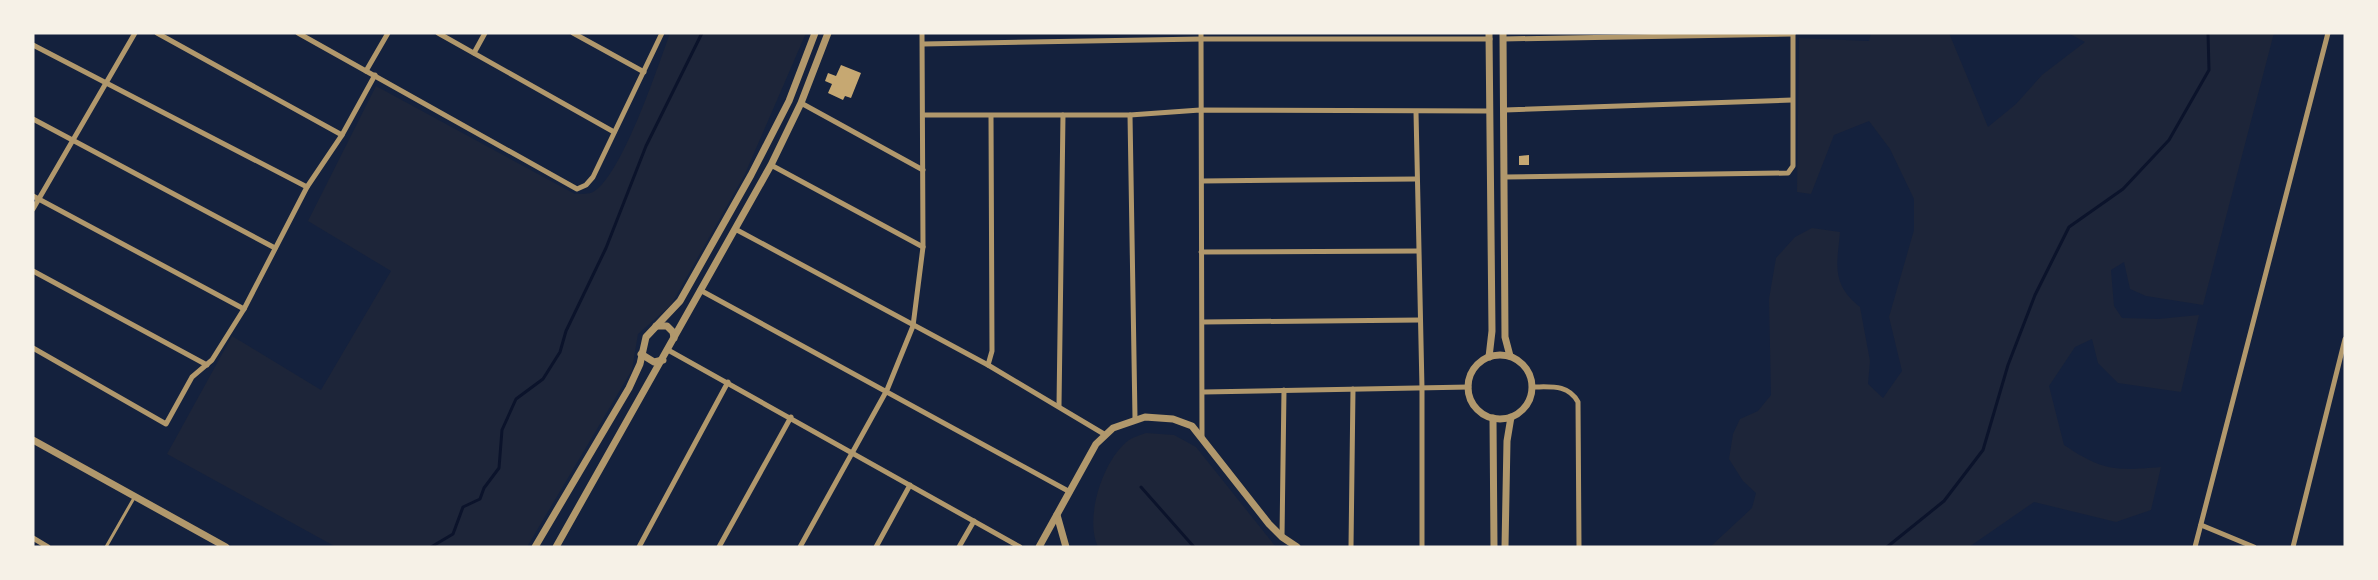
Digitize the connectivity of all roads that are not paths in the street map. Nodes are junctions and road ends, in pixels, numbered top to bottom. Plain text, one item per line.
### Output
1 (135, 33) edge
2 (157, 33) edge
3 (298, 33) edge
4 (388, 33) edge
5 (438, 33) edge
6 (485, 33) edge
7 (573, 33) edge
8 (662, 33) edge
9 (815, 33) edge
10 (828, 33) edge
11 (922, 33) edge
12 (2328, 33) edge
13 (1793, 34) edge
14 (1201, 36) edge
15 (1489, 36) edge
16 (1503, 36) edge
17 (923, 44) junction
18 (33, 45) edge
19 (474, 53) junction
20 (366, 71) junction
21 (644, 72) junction
22 (375, 75) junction
23 (106, 84) junction
24 (1792, 100) junction
25 (801, 103) junction
26 (1200, 110) junction
27 (1505, 110) junction
28 (1491, 111) junction
29 (1416, 112) junction
30 (925, 115) junction
31 (1063, 115) junction
32 (1131, 115) junction
33 (991, 116) junction
34 (33, 119) edge
35 (614, 132) junction
36 (342, 135) junction
37 (73, 142) junction
38 (771, 165) junction
39 (923, 170) junction
40 (1505, 177) junction
41 (1416, 179) junction
42 (1202, 181) junction
43 (307, 187) junction
44 (36, 198) edge
45 (33, 209) edge
46 (737, 230) junction
47 (923, 247) junction
48 (275, 248) junction
49 (1418, 251) junction
50 (1201, 252) junction
51 (33, 271) edge
52 (700, 290) junction
53 (244, 309) junction
54 (1420, 320) junction
55 (1203, 322) junction
56 (655, 326) junction
57 (913, 326) junction
58 (674, 338) junction
59 (2345, 339) edge
60 (33, 348) edge
61 (668, 350) junction
62 (641, 354) junction
63 (1510, 356) junction
64 (1489, 357) junction
65 (663, 360) junction
66 (207, 365) junction
67 (988, 365) junction
68 (728, 382) junction
69 (1468, 387) junction
70 (1532, 387) junction
71 (1422, 388) junction
72 (1353, 389) junction
73 (887, 390) junction
74 (1284, 390) junction
75 (1204, 392) junction
76 (1059, 406) junction
77 (790, 417) junction
78 (1511, 417) junction
79 (1135, 418) junction
80 (1493, 418) junction
81 (1104, 434) junction
82 (1202, 436) junction
83 (33, 440) edge
84 (852, 453) junction
85 (910, 485) junction
86 (1070, 492) junction
87 (135, 496) junction
88 (1057, 514) junction
89 (974, 521) junction
90 (2201, 525) junction
91 (1282, 537) junction
92 (33, 538) edge
93 (48, 547) edge
94 (106, 547) edge
95 (226, 547) edge
96 (535, 547) edge
97 (556, 547) edge
98 (639, 547) edge
99 (719, 547) edge
100 (800, 547) edge
101 (876, 547) edge
102 (959, 547) edge
103 (1020, 547) edge
104 (1039, 547) edge
105 (1066, 547) edge
106 (1297, 547) edge
107 (1351, 547) edge
108 (1422, 547) edge
109 (1494, 547) edge
110 (1505, 547) edge
111 (1579, 547) edge
112 (2195, 547) edge
113 (2254, 547) edge
114 (2293, 547) edge

1 - 23 street
2 - 36 street
3 - 20 street
4 - 20 street
5 - 19 street
6 - 19 street
7 - 21 street
8 - 21 street
9 - 56 street
10 - 25 street
11 - 17 street
12 - 90 street
13 - 16 street
13 - 24 street
14 - 15 street
14 - 17 street
14 - 26 street
15 - 28 street
16 - 27 street
17 - 30 street
18 - 23 street
19 - 35 street
20 - 22 street
21 - 35 street
22 - 35 street
22 - 36 street
23 - 37 street
23 - 43 street
24 - 27 street
24 - 40 street
25 - 38 street
25 - 39 street
26 - 29 street
26 - 32 street
26 - 42 street
27 - 40 street
28 - 29 street
28 - 64 street
29 - 41 street
30 - 33 street
30 - 39 street
31 - 32 street
31 - 33 street
31 - 76 street
32 - 79 street
33 - 67 street
34 - 37 street
36 - 43 street
37 - 44 street
37 - 48 street
38 - 46 street
38 - 47 street
39 - 47 street
40 - 63 street
41 - 42 street
41 - 49 street
42 - 50 street
43 - 48 street
44 - 45 street
44 - 53 street
46 - 52 street
46 - 57 street
47 - 57 street
48 - 53 street
49 - 50 street
49 - 54 street
50 - 55 street
51 - 66 street
52 - 58 street
52 - 73 street
53 - 66 street
54 - 55 street
54 - 71 street
55 - 75 street
56 - 58 street
56 - 62 street
57 - 67 street
57 - 73 street
58 - 61 street
59 - 114 street
60 - 66 street
61 - 65 street
61 - 68 street
62 - 65 street
62 - 96 street
63 - 64 street
63 - 70 street
64 - 69 street
65 - 97 street
67 - 76 street
68 - 77 street
68 - 98 street
69 - 71 street
69 - 80 street
70 - 78 street
70 - 111 street
71 - 72 street
71 - 108 street
72 - 74 street
72 - 107 street
73 - 84 street
73 - 86 street
74 - 75 street
74 - 91 street
75 - 82 street
76 - 81 street
77 - 84 street
77 - 99 street
78 - 80 street
78 - 110 street
79 - 81 street
79 - 82 street
80 - 109 street
81 - 86 street
82 - 91 street
83 - 87 street
84 - 85 street
84 - 100 street
85 - 89 street
85 - 101 street
86 - 88 street
87 - 94 lane
87 - 95 street
88 - 104 street
88 - 105 street
89 - 102 street
89 - 103 street
90 - 112 street
90 - 113 street
91 - 106 street
92 - 93 street

